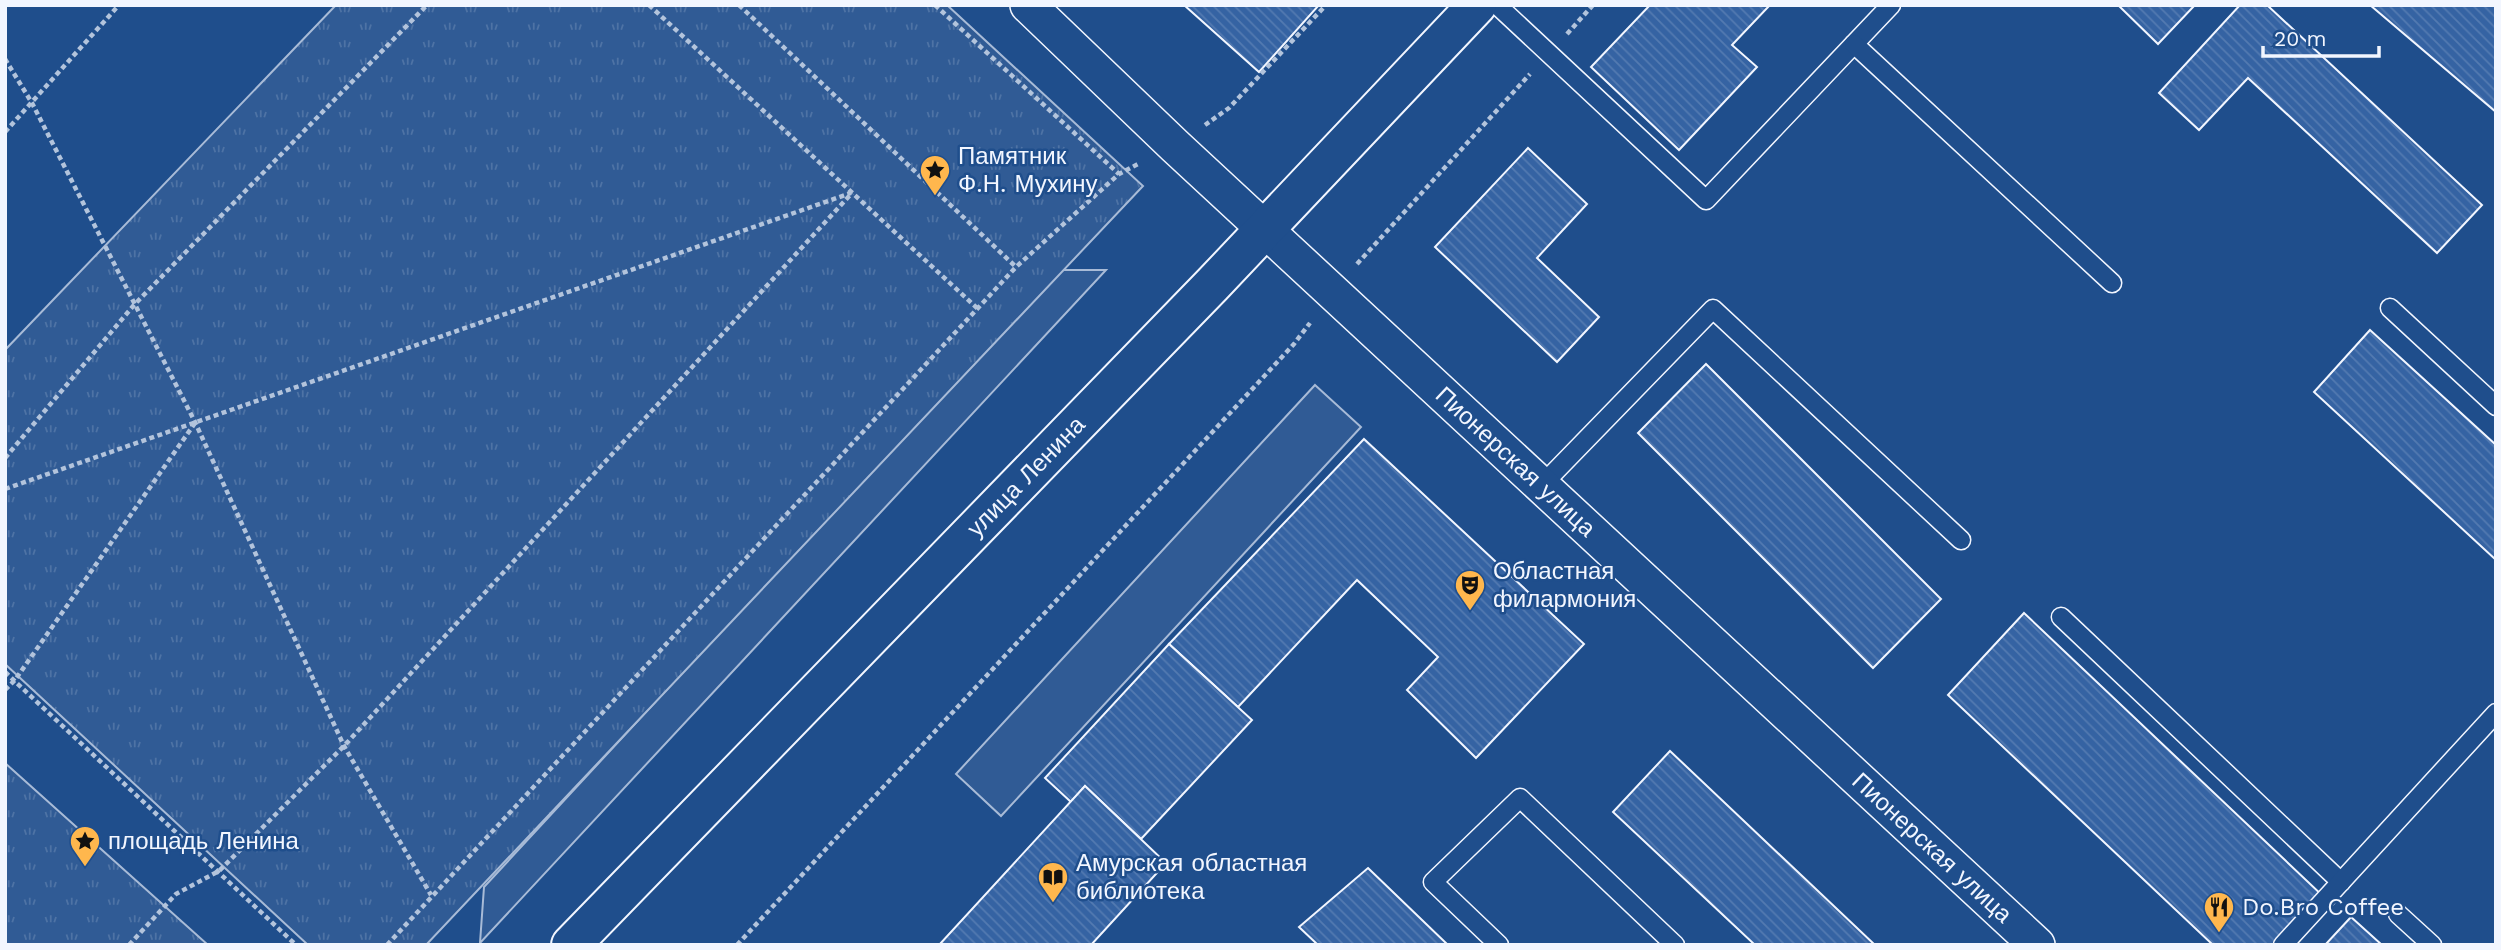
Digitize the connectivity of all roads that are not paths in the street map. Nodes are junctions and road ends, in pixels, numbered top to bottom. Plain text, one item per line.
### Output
1 (1028, 5) edge
2 (1476, 5) edge
3 (1497, 5) edge
4 (1891, 5) edge
5 (1854, 44) junction
6 (1265, 229) junction
7 (2112, 283) dead end
8 (2390, 308) dead end
9 (2496, 406) edge
10 (1541, 486) junction
11 (1961, 540) dead end
12 (2061, 617) dead end
13 (2496, 713) edge
14 (2341, 882) junction
15 (2398, 914) dead end
16 (571, 945) edge
17 (1499, 945) edge
18 (1675, 945) edge
19 (2037, 945) edge
20 (2283, 945) edge
21 (2432, 945) edge

1 - 6 street, Пионерская улица
2 - 6 main road, улица Ленина
3 - 5 lane
4 - 5 lane
5 - 7 lane
6 - 10 street, Пионерская улица
6 - 16 main road, улица Ленина
8 - 9 lane
10 - 11 lane
10 - 19 street, Пионерская улица
12 - 14 lane
13 - 14 lane
14 - 20 lane
15 - 21 lane
17 - 18 lane

